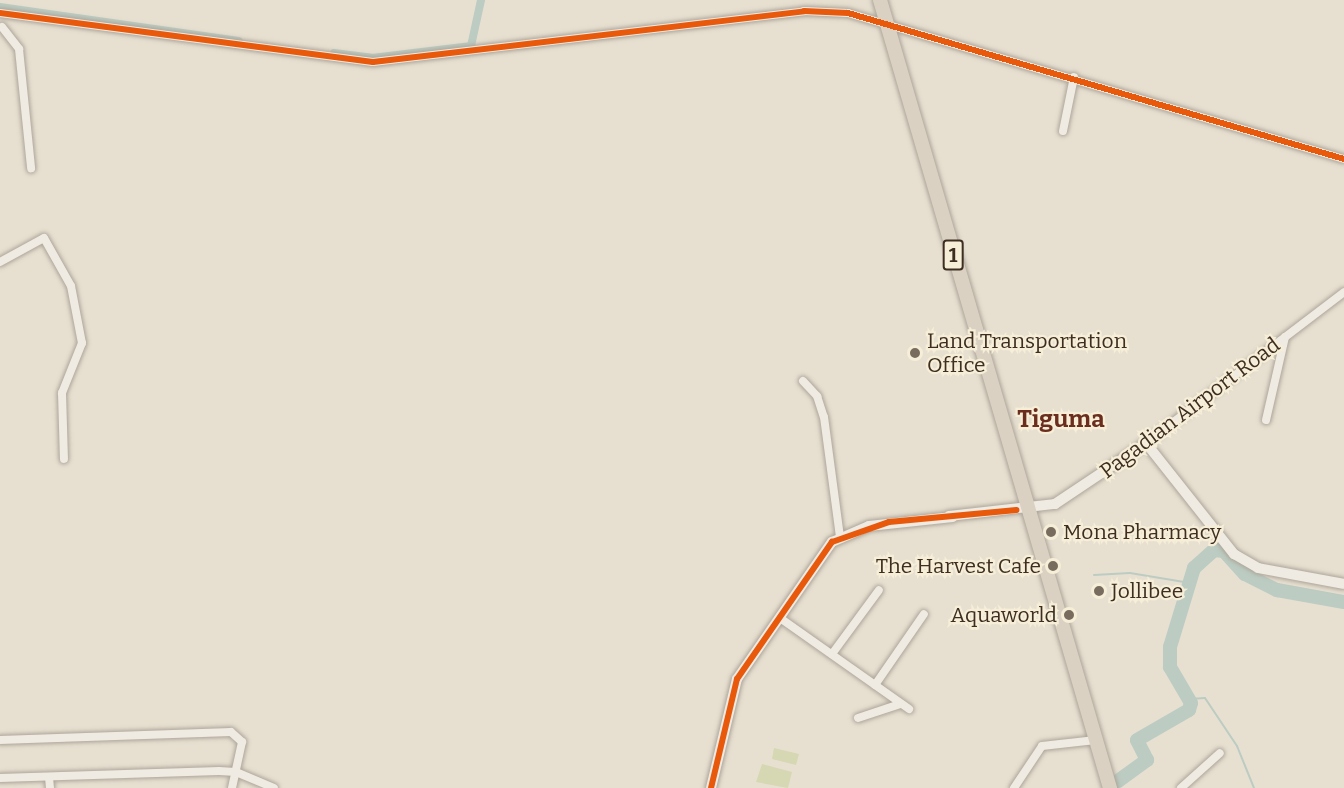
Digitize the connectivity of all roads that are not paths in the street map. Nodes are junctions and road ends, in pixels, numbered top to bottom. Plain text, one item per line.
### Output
1 (879, 0) edge
2 (3, 14) edge
3 (886, 21) junction
4 (1, 30) edge
5 (1074, 77) junction
6 (1063, 131) dead end
7 (1344, 159) edge
8 (31, 168) dead end
9 (0, 261) edge
10 (1344, 292) edge
11 (1285, 337) junction
12 (803, 381) dead end
13 (1266, 420) dead end
14 (1146, 443) junction
15 (64, 459) dead end
16 (1023, 509) junction
17 (840, 537) junction
18 (1344, 584) edge
19 (879, 590) dead end
20 (924, 614) dead end
21 (780, 618) junction
22 (832, 654) junction
23 (875, 685) junction
24 (900, 704) junction
25 (909, 709) dead end
26 (858, 718) dead end
27 (0, 740) edge
28 (1096, 740) junction
29 (1220, 753) dead end
30 (236, 772) junction
31 (49, 777) junction
32 (0, 778) edge
33 (50, 788) edge
34 (232, 788) edge
35 (274, 788) edge
36 (711, 788) edge
37 (1014, 788) edge
38 (1110, 788) edge
39 (1181, 788) edge

1 - 3 highway, 1
2 - 3 street
2 - 4 street
3 - 5 street
3 - 16 highway, 1
4 - 8 street
5 - 6 street
5 - 7 street
9 - 15 street
10 - 11 street, Pagadian Airport Road
11 - 13 street
11 - 14 street, Pagadian Airport Road
12 - 17 street
14 - 16 street, Pagadian Airport Road
14 - 18 street
16 - 17 street, Pagadian Airport Road
16 - 28 highway, 1
17 - 21 street
19 - 22 street
20 - 23 street
21 - 22 street
21 - 36 street
22 - 23 street
23 - 24 street
24 - 25 street
24 - 26 street
27 - 30 street
28 - 37 street
28 - 38 highway, 1
29 - 39 street
30 - 31 street
30 - 34 street
30 - 35 street
31 - 32 street
31 - 33 street

